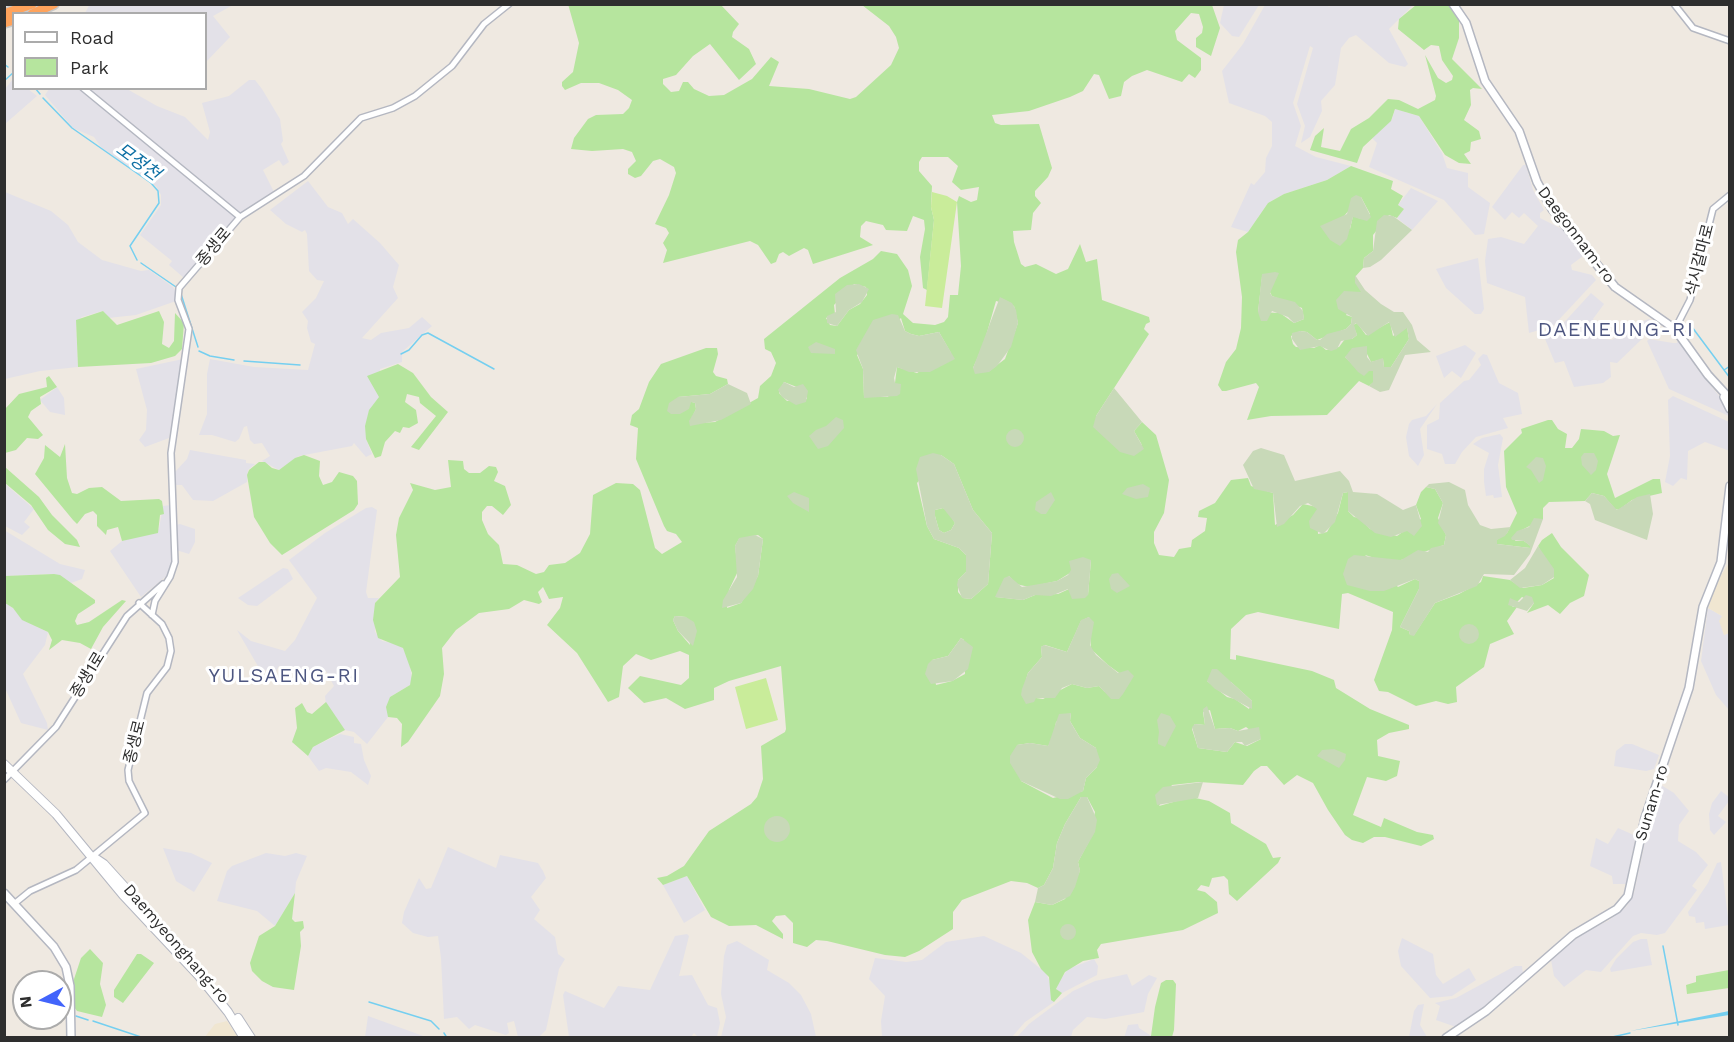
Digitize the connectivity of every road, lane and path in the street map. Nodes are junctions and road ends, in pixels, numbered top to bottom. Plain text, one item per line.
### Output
1 (32, 4) edge
2 (509, 4) edge
3 (1453, 4) edge
4 (1674, 4) edge
5 (52, 6) edge
6 (37, 12) edge
7 (4, 14) edge
8 (1730, 41) edge
9 (85, 90) edge
10 (1730, 195) edge
11 (240, 217) junction
12 (1675, 329) junction
13 (1718, 387) junction
14 (1730, 399) edge
15 (1730, 409) edge
16 (1730, 486) edge
17 (166, 581) junction
18 (139, 603) junction
19 (152, 615) junction
20 (4, 765) edge
21 (13, 772) junction
22 (4, 780) edge
23 (93, 857) junction
24 (4, 893) edge
25 (14, 904) junction
26 (71, 1038) edge
27 (244, 1038) edge
28 (251, 1038) edge
29 (1446, 1038) edge

1 - 7 highway
2 - 11 street, 종생로
3 - 12 street, Daegonnam-ro
4 - 8 street
5 - 6 highway
9 - 11 street
10 - 12 street, 삭시갈마로
11 - 17 street, 종생로
12 - 13 street, Daegonnam-ro
13 - 14 street, Daegonnam-ro
13 - 15 street
16 - 29 street, Sunam-ro
17 - 18 street, 종생1로
17 - 19 street, 종생로
18 - 19 street, 종생로
18 - 21 street, 종생1로
19 - 23 street, 종생로
20 - 21 main road, Daemyeonghang-ro
21 - 22 street, 종생1로
21 - 23 main road, Daemyeonghang-ro
23 - 25 street
23 - 27 main road, Daemyeonghang-ro
23 - 28 main road, Daemyeonghang-ro
24 - 25 street
25 - 26 street

